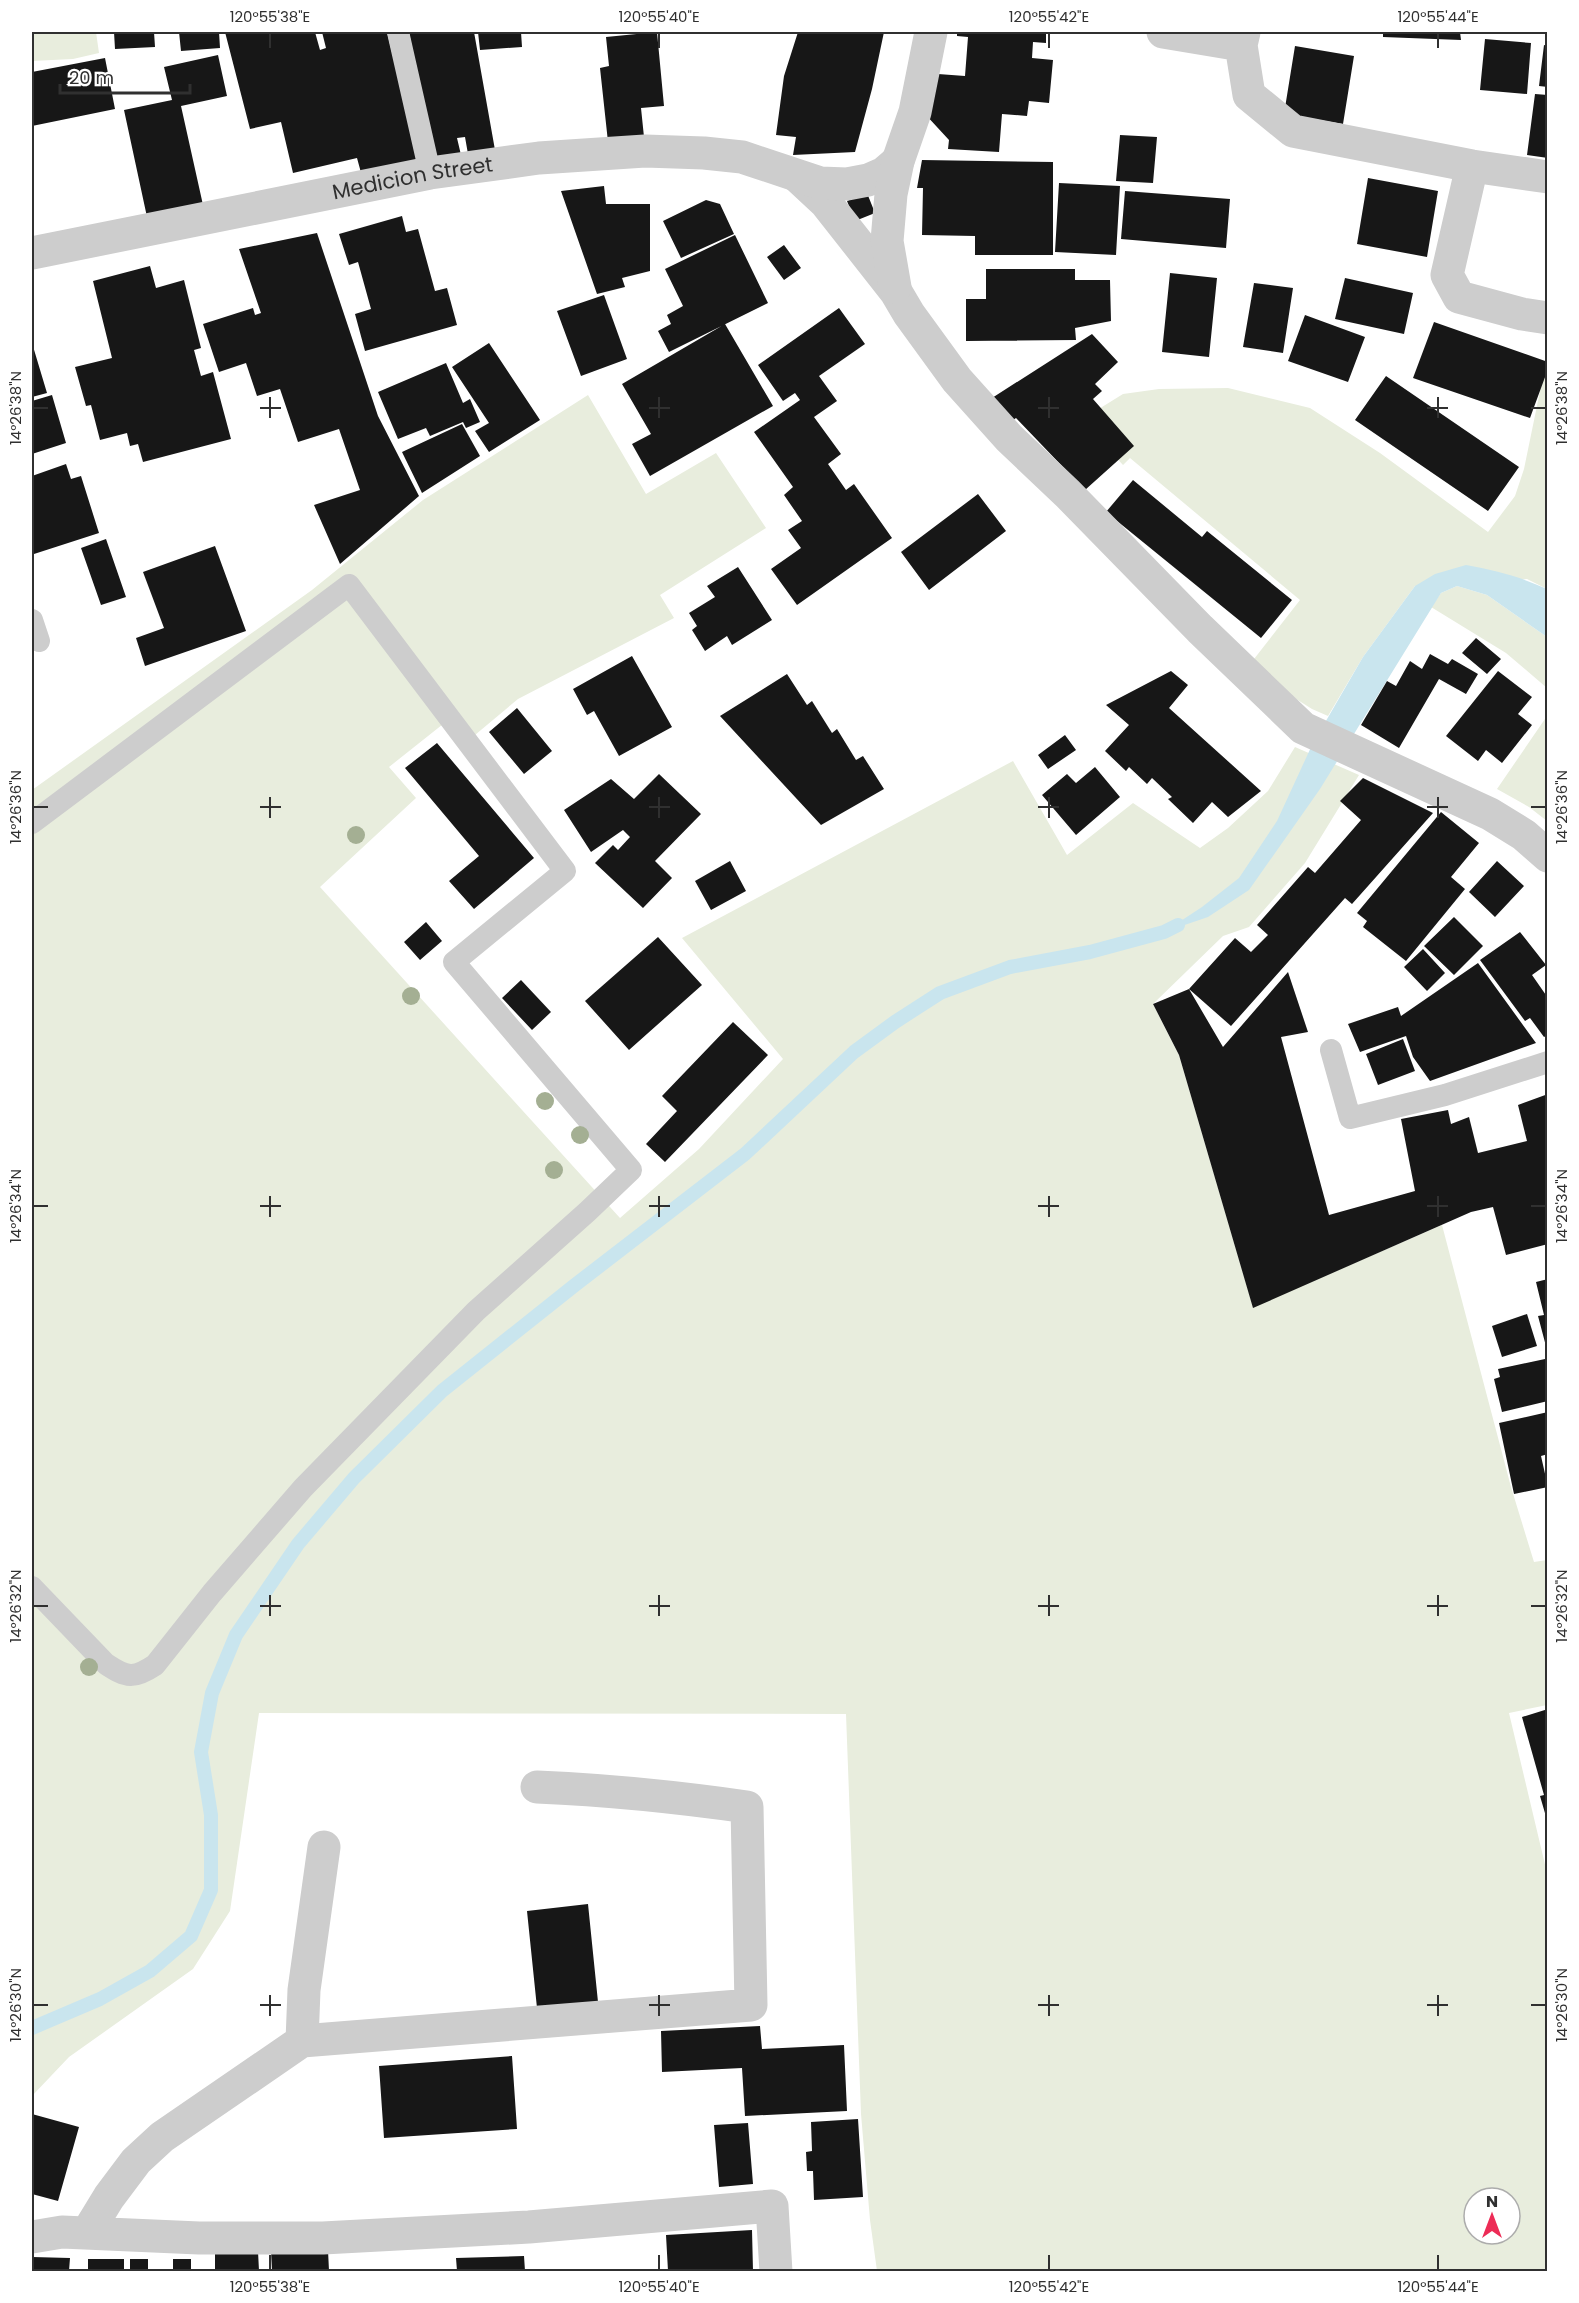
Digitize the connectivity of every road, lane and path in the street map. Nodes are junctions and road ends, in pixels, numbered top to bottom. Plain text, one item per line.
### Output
1 (398, 32) edge
2 (931, 32) edge
3 (1163, 32) edge
4 (1242, 38) edge
5 (898, 161) junction
6 (1472, 166) junction
7 (430, 173) junction
8 (797, 176) junction
9 (1548, 177) edge
10 (32, 253) edge
11 (896, 292) junction
12 (1548, 318) edge
13 (32, 620) edge
14 (39, 641) dead end
15 (32, 823) edge
16 (1548, 856) edge
17 (1331, 1050) dead end
18 (1548, 1062) edge
19 (32, 1587) edge
20 (537, 1787) dead end
21 (324, 1847) dead end
22 (302, 2041) junction
23 (87, 2233) junction
24 (32, 2238) edge
25 (776, 2271) edge

1 - 7 lane
2 - 5 street
3 - 4 street
4 - 6 street
5 - 8 street, Medicion Street
5 - 11 street
6 - 9 street
6 - 12 street
7 - 8 street, Medicion Street
7 - 10 street, Medicion Street
8 - 11 street
11 - 16 street
13 - 14 lane
15 - 19 lane
17 - 18 lane
20 - 22 street
21 - 22 street
22 - 23 street
23 - 24 street
23 - 25 street

